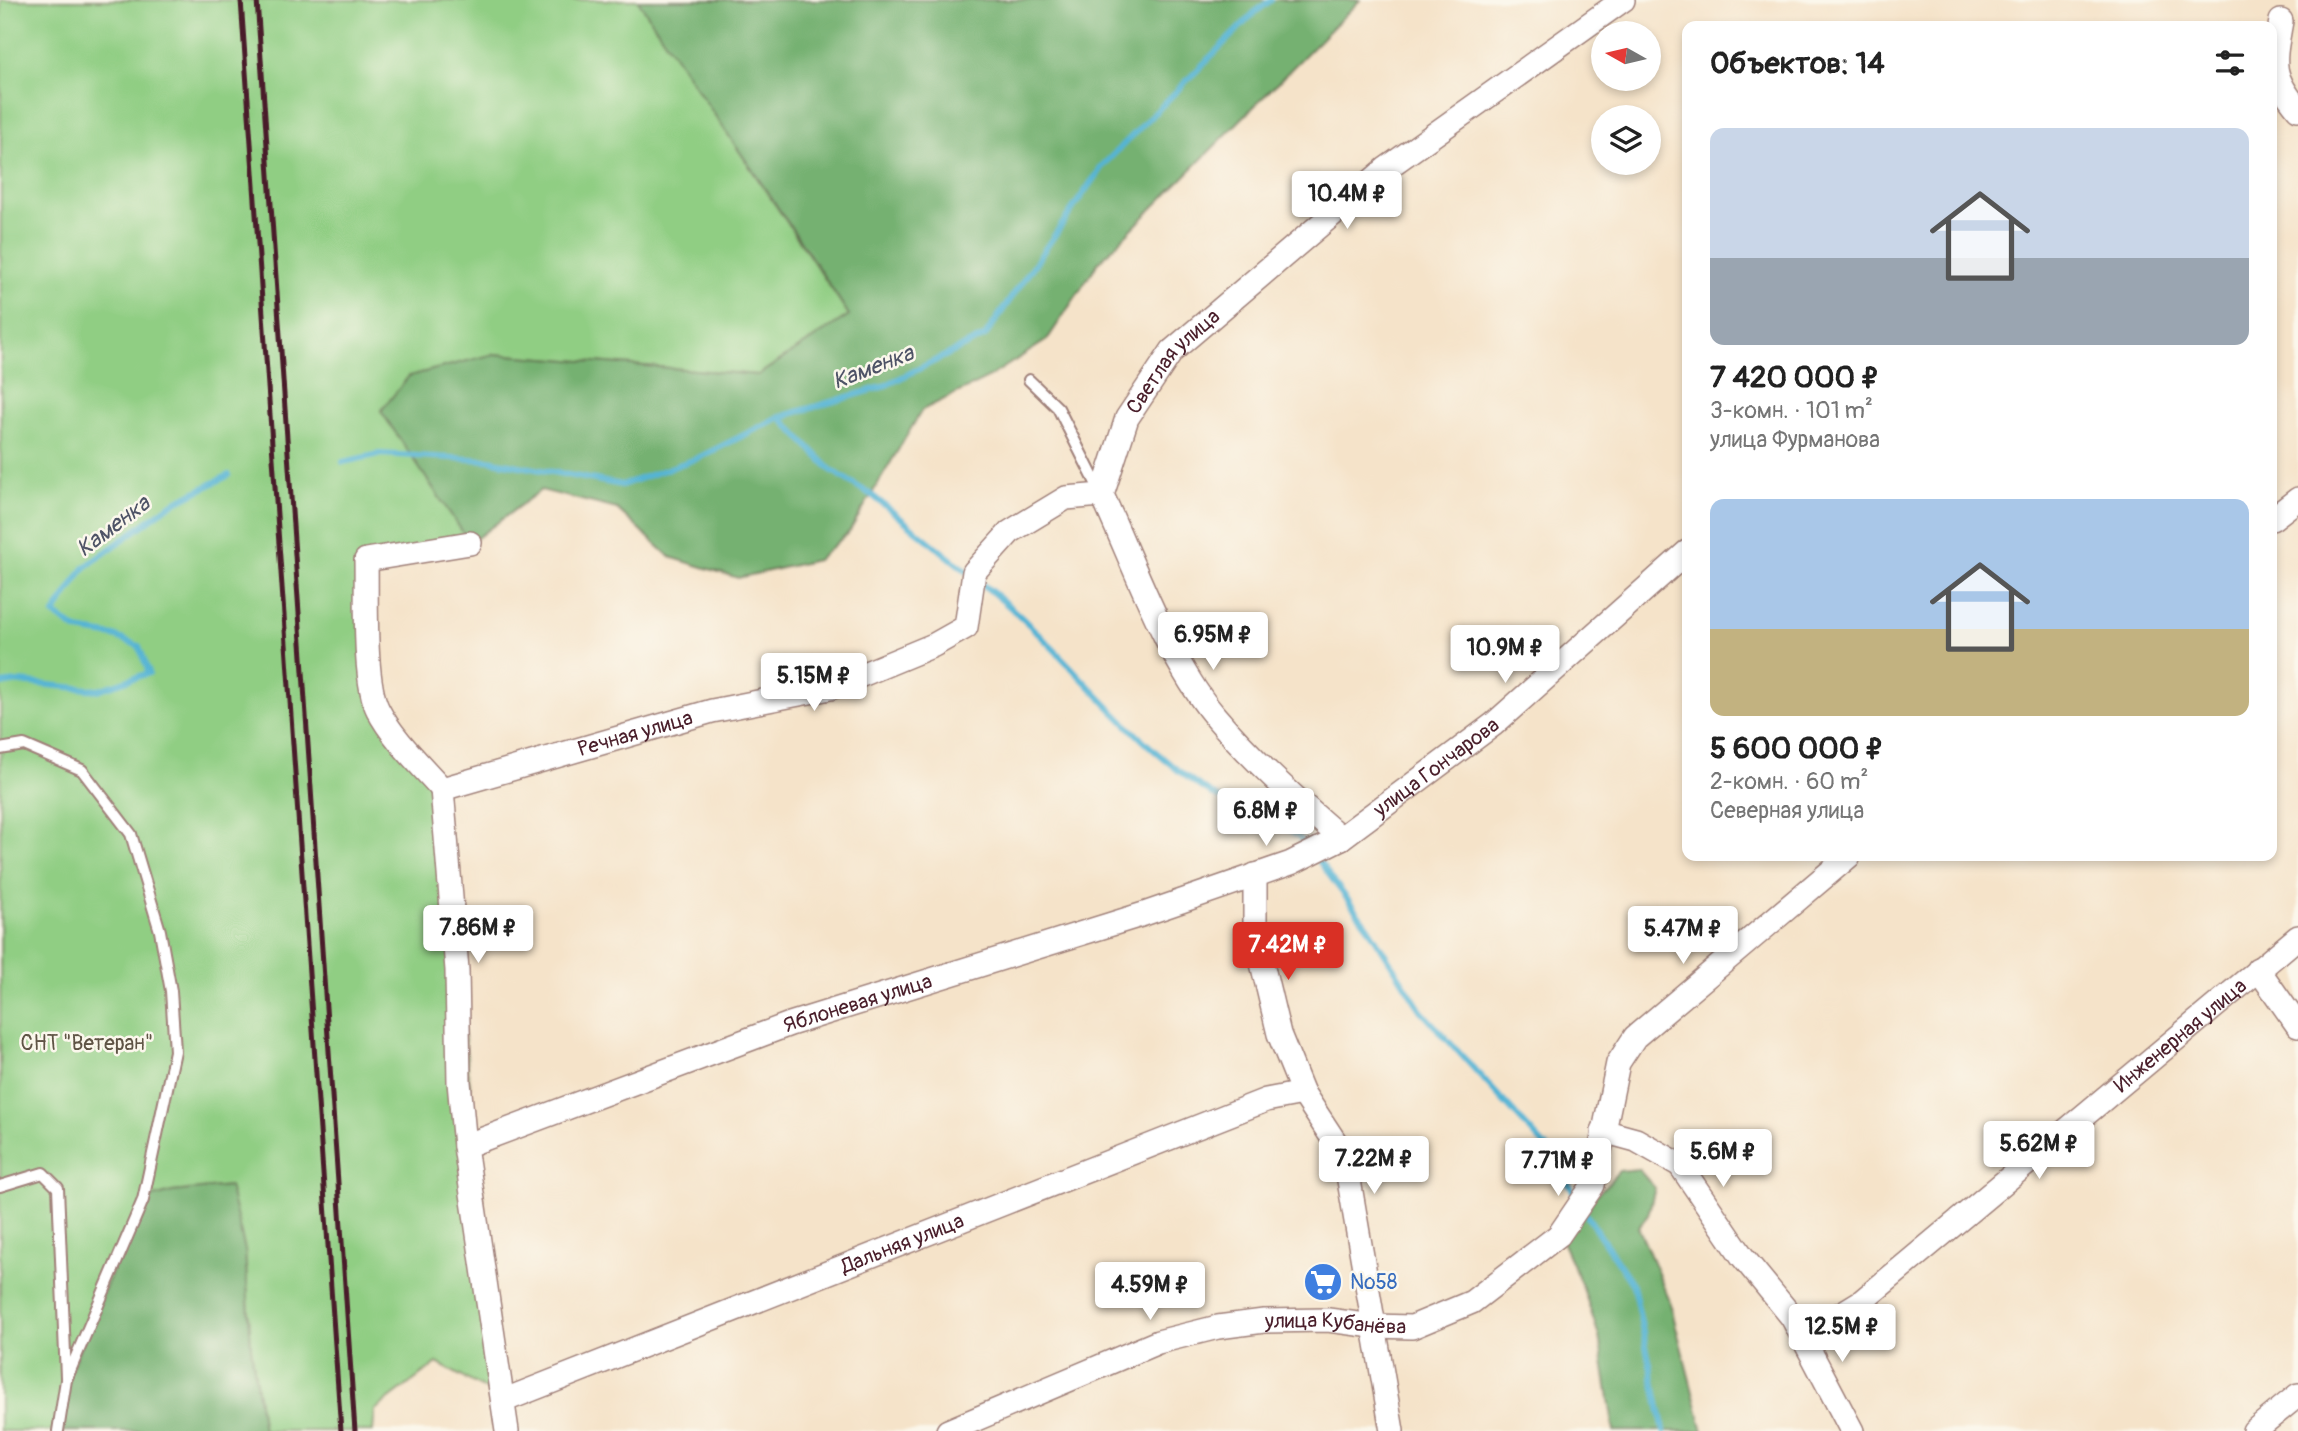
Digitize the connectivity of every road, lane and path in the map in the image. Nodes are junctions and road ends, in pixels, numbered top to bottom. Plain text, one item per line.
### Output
1 (1623, 0) edge
2 (2284, 19) edge
3 (2277, 49) edge
4 (2277, 75) edge
5 (2298, 109) edge
6 (1029, 380) dead end
7 (1102, 495) junction
8 (2298, 499) edge
9 (2277, 515) edge
10 (470, 543) dead end
11 (1682, 556) edge
12 (0, 749) edge
13 (442, 789) junction
14 (1330, 843) junction
15 (1843, 861) edge
16 (1291, 863) joint
17 (1255, 875) junction
18 (2298, 937) edge
19 (2258, 969) junction
20 (2298, 1026) edge
21 (1303, 1093) junction
22 (1603, 1131) junction
23 (465, 1146) junction
24 (0, 1186) edge
25 (1792, 1317) junction
26 (1373, 1326) junction
27 (66, 1380) junction
28 (2298, 1395) edge
29 (505, 1400) junction
30 (58, 1431) edge
31 (507, 1431) edge
32 (948, 1431) edge
33 (1392, 1431) edge
34 (1852, 1431) edge
35 (2254, 1431) edge

1 - 7 street, Светлая улица
2 - 3 street
4 - 5 street
6 - 7 lane
7 - 13 street, Речная улица
7 - 14 street
8 - 9 street
10 - 13 street
11 - 14 street, улица Гончарова
12 - 27 lane
13 - 23 street
14 - 16 street, улица Гончарова
15 - 22 street, улица Кубанёва
16 - 17 street, Яблоневая улица
17 - 21 street
17 - 23 street, Яблоневая улица
18 - 19 street, Инженерная улица
19 - 20 street
19 - 25 street, Инженерная улица
21 - 26 street
21 - 29 street, Дальняя улица
22 - 25 street
22 - 26 street, улица Кубанёва
23 - 29 street
24 - 27 lane
25 - 34 street
26 - 32 street, улица Кубанёва
26 - 33 street
27 - 30 lane
28 - 35 street
29 - 31 street

